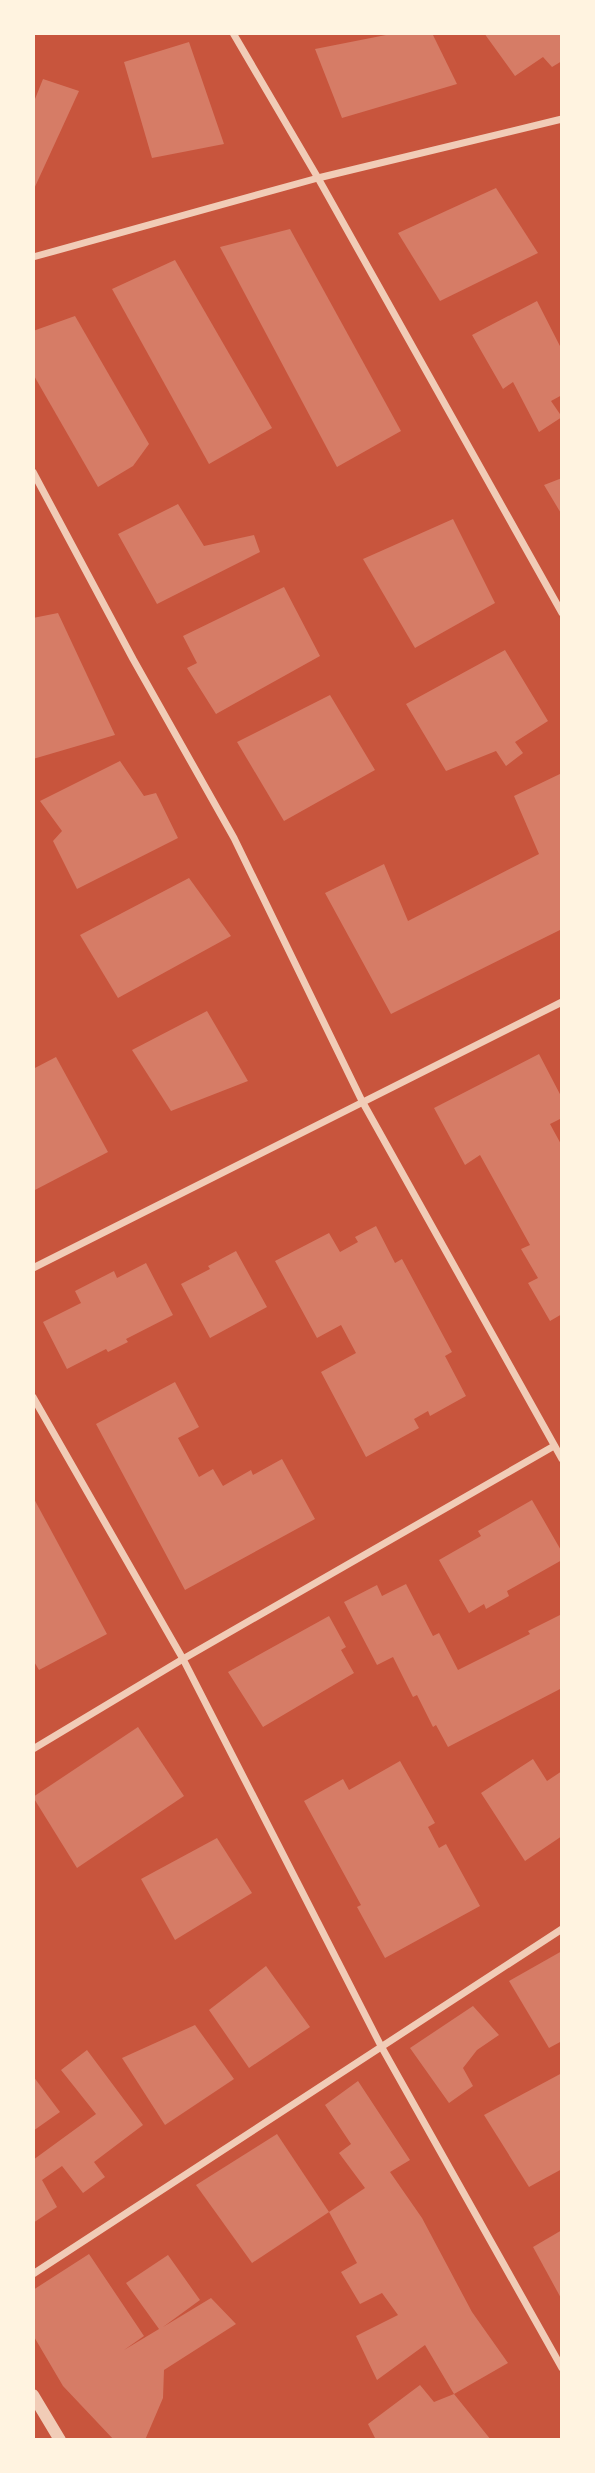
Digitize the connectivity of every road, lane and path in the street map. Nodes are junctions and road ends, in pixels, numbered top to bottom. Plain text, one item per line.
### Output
1 (233, 33) edge
2 (562, 119) edge
3 (318, 178) junction
4 (33, 257) edge
5 (33, 472) edge
6 (562, 613) edge
7 (562, 1002) edge
8 (362, 1101) junction
9 (33, 1268) edge
10 (33, 1396) edge
11 (554, 1446) junction
12 (562, 1459) edge
13 (183, 1659) junction
14 (33, 1749) edge
15 (562, 1929) edge
16 (381, 2046) junction
17 (33, 2274) edge
18 (562, 2368) edge
19 (33, 2395) edge
20 (60, 2440) edge

1 - 3 street
2 - 3 street
3 - 4 street
3 - 6 street
5 - 8 street
7 - 8 street
8 - 9 street
8 - 11 street
10 - 13 street
11 - 12 street
11 - 13 street
13 - 14 street
13 - 16 street
15 - 16 street
16 - 17 street
16 - 18 street
19 - 20 street

